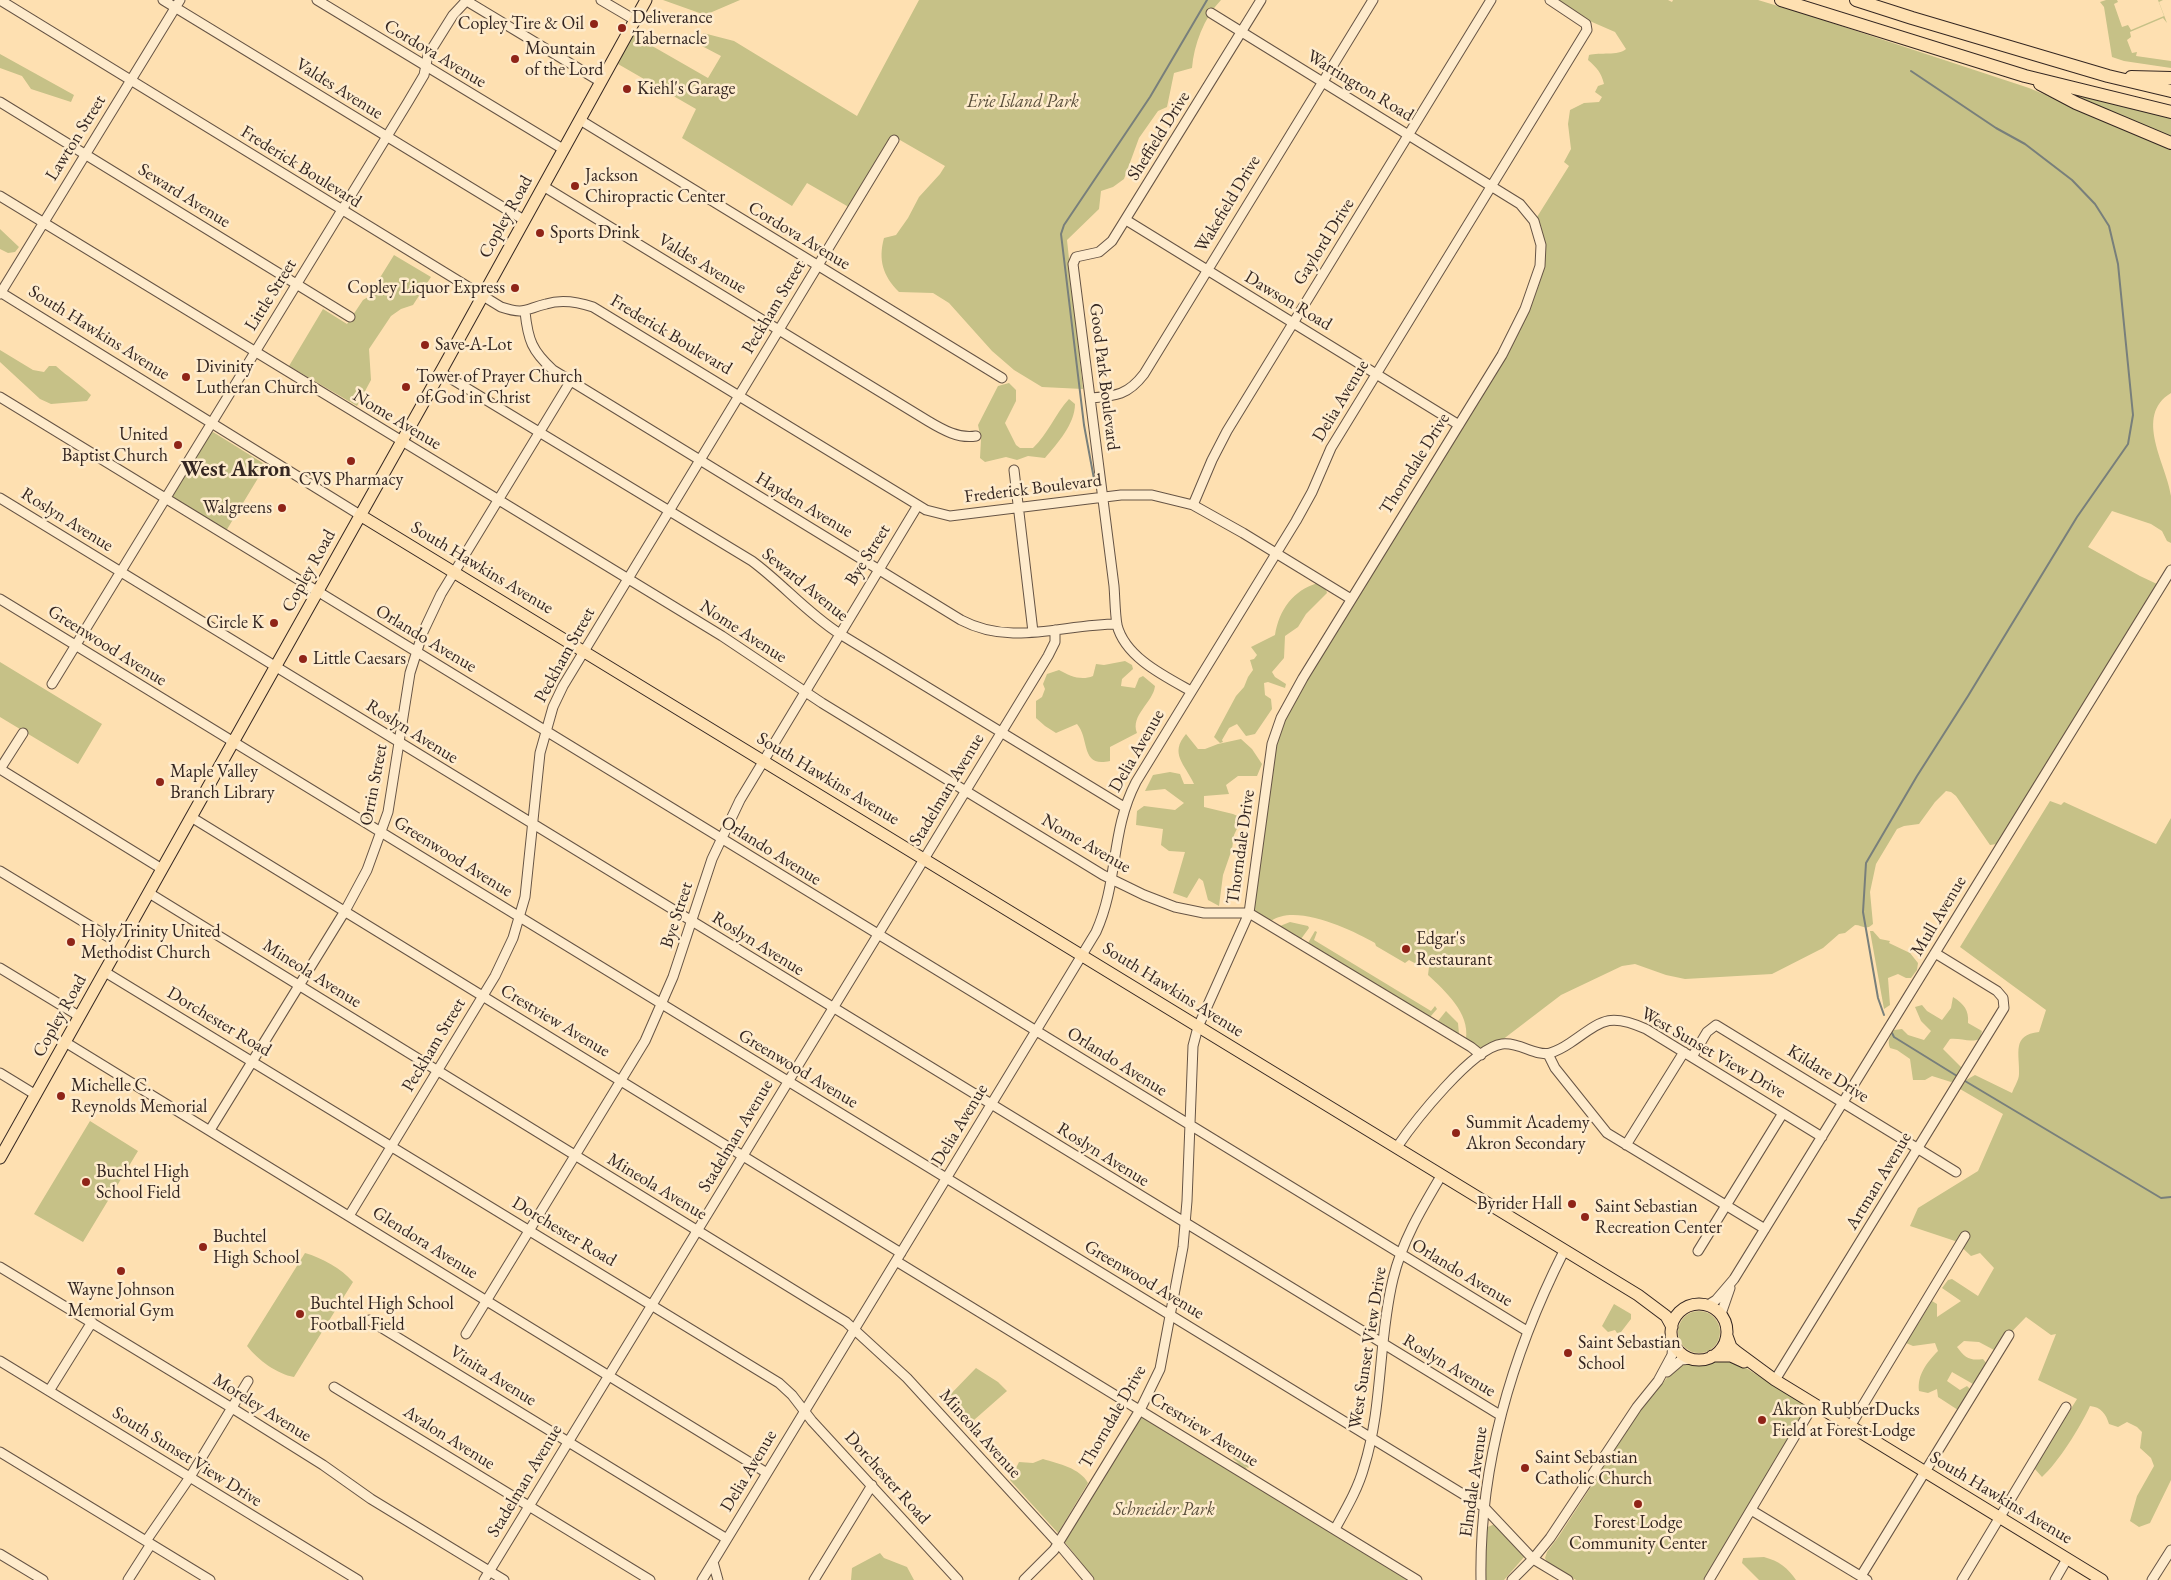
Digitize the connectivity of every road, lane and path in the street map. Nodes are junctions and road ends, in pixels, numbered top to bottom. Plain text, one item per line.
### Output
1 (0, 0) edge
2 (163, 0) edge
3 (317, 0) edge
4 (466, 0) edge
5 (601, 0) edge
6 (646, 0) edge
7 (1261, 0) edge
8 (1373, 0) edge
9 (1491, 0) edge
10 (1550, 0) edge
11 (1781, 0) edge
12 (1856, 0) edge
13 (178, 4) edge
14 (1211, 13) dead end
15 (635, 20) junction
16 (1241, 32) junction
17 (426, 67) junction
18 (2025, 76) junction
19 (2108, 76) junction
20 (2171, 78) edge
21 (130, 81) junction
22 (601, 82) junction
23 (1323, 82) junction
24 (2171, 91) edge
25 (0, 102) edge
26 (2171, 112) edge
27 (580, 120) junction
28 (1409, 135) junction
29 (387, 138) junction
30 (894, 140) dead end
31 (2171, 143) edge
32 (563, 149) junction
33 (85, 154) junction
34 (543, 186) junction
35 (1492, 186) junction
36 (0, 196) edge
37 (342, 211) junction
38 (524, 220) junction
39 (1126, 220) junction
40 (43, 223) junction
41 (818, 266) junction
42 (1207, 270) junction
43 (1074, 271) joint
44 (297, 284) junction
45 (0, 293) edge
46 (483, 295) junction
47 (525, 312) junction
48 (350, 317) dead end
49 (1293, 323) junction
50 (779, 330) junction
51 (255, 353) junction
52 (440, 372) junction
53 (1376, 374) junction
54 (1002, 378) dead end
55 (570, 382) junction
56 (740, 395) junction
57 (0, 397) edge
58 (1091, 398) junction
59 (212, 423) junction
60 (1459, 425) junction
61 (539, 432) junction
62 (976, 436) dead end
63 (401, 440) junction
64 (700, 460) junction
65 (1014, 470) dead end
66 (1103, 497) junction
67 (0, 498) edge
68 (165, 498) junction
69 (498, 500) junction
70 (1193, 505) junction
71 (918, 506) junction
72 (1018, 507) junction
73 (668, 510) junction
74 (360, 514) junction
75 (1276, 553) junction
76 (879, 570) junction
77 (2171, 570) edge
78 (120, 572) junction
79 (454, 572) junction
80 (627, 578) junction
81 (317, 592) junction
82 (0, 599) edge
83 (1351, 599) junction
84 (1117, 624) junction
85 (1055, 630) junction
86 (1033, 632) junction
87 (840, 634) junction
88 (76, 646) junction
89 (583, 650) junction
90 (416, 653) junction
91 (275, 667) junction
92 (52, 684) dead end
93 (1191, 691) junction
94 (804, 692) junction
95 (545, 731) junction
96 (23, 732) dead end
97 (1002, 733) junction
98 (233, 742) junction
99 (399, 743) junction
100 (763, 760) junction
101 (0, 769) edge
102 (966, 792) junction
103 (1124, 807) junction
104 (191, 818) junction
105 (533, 825) junction
106 (382, 833) junction
107 (721, 839) junction
108 (924, 859) junction
109 (0, 870) edge
110 (162, 870) junction
111 (1112, 880) junction
112 (149, 893) junction
113 (345, 911) junction
114 (1249, 913) junction
115 (520, 918) junction
116 (691, 922) junction
117 (878, 935) junction
118 (120, 944) junction
119 (1935, 953) junction
120 (1083, 955) junction
121 (0, 968) edge
122 (104, 972) junction
123 (300, 984) junction
124 (483, 996) junction
125 (662, 1004) junction
126 (833, 1009) junction
127 (79, 1016) junction
128 (1198, 1027) junction
129 (1036, 1032) junction
130 (65, 1042) junction
131 (1548, 1054) junction
132 (1481, 1055) junction
133 (1688, 1055) junction
134 (252, 1061) junction
135 (438, 1072) junction
136 (0, 1073) edge
137 (621, 1080) junction
138 (788, 1082) junction
139 (36, 1095) junction
140 (1843, 1102) junction
141 (991, 1105) junction
142 (1783, 1113) junction
143 (1190, 1127) junction
144 (210, 1130) junction
145 (1822, 1137) junction
146 (1626, 1145) junction
147 (392, 1147) junction
148 (1397, 1147) junction
149 (1918, 1148) junction
150 (575, 1155) junction
151 (744, 1155) junction
152 (0, 1158) edge
153 (1956, 1172) dead end
154 (1441, 1176) junction
155 (946, 1179) junction
156 (1726, 1206) junction
157 (349, 1216) junction
158 (1185, 1222) junction
159 (1765, 1229) junction
160 (529, 1230) junction
161 (697, 1230) junction
162 (1965, 1236) dead end
163 (1564, 1251) junction
164 (1698, 1252) dead end
165 (901, 1253) junction
166 (1400, 1254) junction
167 (896, 1261) junction
168 (0, 1267) edge
169 (1734, 1279) junction
170 (1638, 1295) junction
171 (486, 1300) junction
172 (651, 1305) junction
173 (1708, 1305) junction
174 (1683, 1309) junction
175 (1721, 1314) junction
176 (1171, 1316) junction
177 (370, 1320) dead end
178 (92, 1322) junction
179 (1672, 1327) junction
180 (855, 1329) junction
181 (1527, 1331) junction
182 (466, 1334) dead end
183 (2010, 1334) dead end
184 (1727, 1336) junction
185 (1673, 1341) junction
186 (1383, 1346) junction
187 (1712, 1356) junction
188 (1692, 1359) junction
189 (0, 1361) edge
190 (1755, 1366) junction
191 (609, 1375) junction
192 (1775, 1380) junction
193 (248, 1381) dead end
194 (1658, 1381) junction
195 (334, 1387) dead end
196 (49, 1391) junction
197 (1814, 1404) junction
198 (2066, 1407) dead end
199 (232, 1408) junction
200 (1140, 1410) junction
201 (804, 1412) junction
202 (1500, 1415) junction
203 (1851, 1425) junction
204 (1371, 1438) junction
205 (568, 1441) junction
206 (0, 1452) edge
207 (1925, 1472) junction
208 (767, 1473) junction
209 (190, 1477) junction
210 (872, 1485) junction
211 (529, 1506) junction
212 (1484, 1507) junction
213 (1751, 1510) junction
214 (2000, 1518) junction
215 (1335, 1529) junction
216 (727, 1539) junction
217 (148, 1542) junction
218 (1058, 1543) junction
219 (2171, 1550) edge
220 (0, 1554) edge
221 (1533, 1559) junction
222 (2067, 1559) junction
223 (713, 1562) junction
224 (489, 1571) junction
225 (1864, 1578) edge
226 (43, 1580) edge
227 (128, 1580) edge
228 (210, 1580) edge
229 (358, 1580) edge
230 (484, 1580) edge
231 (504, 1580) edge
232 (650, 1580) edge
233 (702, 1580) edge
234 (718, 1580) edge
235 (814, 1580) edge
236 (958, 1580) edge
237 (1024, 1580) edge
238 (1088, 1580) edge
239 (1417, 1580) edge
240 (1480, 1580) edge
241 (1512, 1580) edge
242 (1568, 1580) edge
243 (1709, 1580) edge
244 (1962, 1580) edge
245 (2055, 1580) edge
246 (2102, 1580) edge
247 (2152, 1580) edge

1 - 21 street, Frederick Boulevard
2 - 13 street, Valdes Avenue
3 - 17 street, Cordova Avenue
4 - 17 street, Little Street
4 - 22 street
5 - 15 street
6 - 15 main road, Copley Road
7 - 16 street, Sheffield Drive
8 - 23 street, Wakefield Drive
9 - 28 street, Gaylord Drive
10 - 35 street, Delia Avenue
11 - 18 highway
12 - 19 highway
13 - 21 street, Lawton Street
13 - 29 street, Valdes Avenue
14 - 16 street, Warrington Road
15 - 22 main road, Copley Road
16 - 23 street, Warrington Road
16 - 39 street, Sheffield Drive
17 - 29 street, Little Street
17 - 32 street, Cordova Avenue
18 - 26 highway
18 - 31 highway
19 - 20 highway
19 - 24 highway
21 - 33 street, Lawton Street
21 - 37 street, Frederick Boulevard
22 - 27 main road, Copley Road
23 - 28 street, Warrington Road
23 - 42 street, Wakefield Drive
25 - 33 street, Seward Avenue
27 - 32 main road, Copley Road
27 - 41 street, Cordova Avenue
28 - 35 street, Warrington Road
28 - 49 street, Gaylord Drive
29 - 37 street, Little Street
29 - 38 street, Valdes Avenue
30 - 41 street, Peckham Street
32 - 34 main road, Copley Road
33 - 40 street, Lawton Street
33 - 44 street, Seward Avenue
34 - 38 main road, Copley Road
34 - 50 street, Valdes Avenue
35 - 53 street, Delia Avenue
35 - 60 street, Thorndale Drive
36 - 40 street, Nome Avenue
37 - 44 street, Little Street
37 - 46 street, Frederick Boulevard
38 - 46 main road, Copley Road
39 - 42 street, Dawson Road
39 - 43 street, Sheffield Drive
40 - 45 street, Lawton Street
40 - 51 street, Nome Avenue
41 - 50 street, Peckham Street
41 - 54 street, Cordova Avenue
42 - 49 street, Dawson Road
42 - 58 street, Wakefield Drive
43 - 58 street, Good Park Boulevard
44 - 48 street, Seward Avenue
44 - 51 street, Little Street
45 - 59 street, South Hawkins Avenue
46 - 47 street, Frederick Boulevard
46 - 52 main road, Copley Road
47 - 55 street, Hayden Avenue
47 - 56 street, Frederick Boulevard
49 - 53 street, Dawson Road
49 - 70 street, Gaylord Drive
50 - 56 street, Peckham Street
50 - 62 street, Valdes Avenue
51 - 59 street, Little Street
51 - 63 street, Nome Avenue
52 - 61 street, Seward Avenue
52 - 63 main road, Copley Road
53 - 60 street, Dawson Road
53 - 75 street, Delia Avenue
55 - 61 street, Orrin Street
55 - 64 street, Hayden Avenue
56 - 64 street, Peckham Street
56 - 71 street, Frederick Boulevard
57 - 68 street, Orlando Avenue
58 - 66 street, Good Park Boulevard
59 - 68 street, Little Street
59 - 74 street, South Hawkins Avenue
60 - 83 street, Thorndale Drive
61 - 69 street, Orrin Street
61 - 73 street, Seward Avenue
63 - 69 street, Nome Avenue
63 - 74 main road, Copley Road
64 - 73 street, Peckham Street
64 - 76 street, Hayden Avenue
65 - 72 street
66 - 70 street, Frederick Boulevard
66 - 72 street, Frederick Boulevard
66 - 84 street, Good Park Boulevard
67 - 78 street, Roslyn Avenue
68 - 78 street, Little Street
68 - 81 street, Orlando Avenue
69 - 79 street, Orrin Street
69 - 80 street, Nome Avenue
70 - 75 street, Frederick Boulevard
71 - 72 street, Frederick Boulevard
71 - 76 street, Bye Street
72 - 86 street
73 - 80 street, Peckham Street
73 - 87 street, Seward Avenue
74 - 79 main road, South Hawkins Avenue
74 - 81 main road, Copley Road
75 - 83 street, Frederick Boulevard
75 - 93 street, Delia Avenue
76 - 86 street, Hayden Avenue
76 - 87 street, Bye Street
77 - 119 street, Mull Avenue
78 - 88 street, Little Street
78 - 91 street, Roslyn Avenue
79 - 89 main road, South Hawkins Avenue
79 - 90 street, Orrin Street
80 - 89 street, Peckham Street
80 - 94 street, Nome Avenue
81 - 90 street, Orlando Avenue
81 - 91 main road, Copley Road
82 - 88 street, Greenwood Avenue
83 - 114 street, Thorndale Drive
84 - 85 street, Hayden Avenue
84 - 93 street, Good Park Boulevard
85 - 86 street, Hayden Avenue
85 - 97 street, Stadelman Avenue
87 - 94 street, Bye Street
87 - 97 street, Seward Avenue
88 - 92 street, Little Street
88 - 98 street, Greenwood Avenue
89 - 95 street, Peckham Street
89 - 100 main road, South Hawkins Avenue
90 - 95 street, Orlando Avenue
90 - 99 street, Orrin Street
91 - 98 main road, Copley Road
91 - 99 street, Roslyn Avenue
93 - 103 street, Delia Avenue
94 - 100 street, Bye Street
94 - 102 street, Nome Avenue
95 - 105 street, Peckham Street
95 - 107 street, Orlando Avenue
96 - 101 street
97 - 102 street, Stadelman Avenue
97 - 103 street, Seward Avenue
98 - 104 main road, Copley Road
98 - 106 street, Greenwood Avenue
99 - 105 street, Roslyn Avenue
99 - 106 street, Orrin Street
100 - 107 street, Bye Street
100 - 108 main road, South Hawkins Avenue
101 - 110 street
102 - 108 street, Stadelman Avenue
102 - 111 street, Nome Avenue
103 - 111 street, Delia Avenue
104 - 110 main road, Copley Road
104 - 113 street, Crestview Avenue
105 - 115 street, Peckham Street
105 - 116 street, Roslyn Avenue
106 - 113 street, Orrin Street
106 - 115 street, Greenwood Avenue
107 - 116 street, Bye Street
107 - 117 street, Orlando Avenue
108 - 117 street, Stadelman Avenue
108 - 120 main road, South Hawkins Avenue
109 - 118 street
110 - 112 main road, Copley Road
111 - 114 street, Nome Avenue
111 - 120 street, Delia Avenue
112 - 118 main road, Copley Road
112 - 123 street, Mineola Avenue
113 - 123 street, Orrin Street
113 - 124 street, Crestview Avenue
114 - 128 street, Thorndale Drive
114 - 132 street
115 - 124 street, Peckham Street
115 - 125 street, Greenwood Avenue
116 - 125 street, Bye Street
116 - 126 street, Roslyn Avenue
117 - 126 street, Stadelman Avenue
117 - 129 street, Orlando Avenue
118 - 122 main road, Copley Road
119 - 140 street, Mull Avenue
119 - 149 street, Artman Avenue
120 - 128 main road, South Hawkins Avenue
120 - 129 street, Delia Avenue
121 - 127 street
122 - 127 main road, Copley Road
122 - 134 street, Dorchester Road
123 - 134 street, Orrin Street
123 - 135 street, Mineola Avenue
124 - 135 street, Peckham Street
124 - 137 street, Crestview Avenue
125 - 137 street, Bye Street
125 - 138 street, Greenwood Avenue
126 - 138 street, Stadelman Avenue
126 - 141 street, Roslyn Avenue
127 - 130 main road, Copley Road
128 - 143 street, Thorndale Drive
128 - 148 main road, South Hawkins Avenue
129 - 141 street, Delia Avenue
129 - 143 street, Orlando Avenue
130 - 139 main road, Copley Road
130 - 144 street, Glendora Avenue
131 - 132 street
131 - 133 street, West Sunset View Drive
131 - 146 street
132 - 148 street
133 - 140 street, Kildare Drive
133 - 142 street, West Sunset View Drive
133 - 146 street
134 - 144 street, Orrin Street
134 - 147 street, Dorchester Road
135 - 147 street, Peckham Street
135 - 150 street, Mineola Avenue
136 - 139 street
137 - 150 street, Bye Street
137 - 151 street, Crestview Avenue
138 - 151 street, Stadelman Avenue
138 - 155 street, Greenwood Avenue
139 - 152 main road, Copley Road
140 - 145 street, Mull Avenue
140 - 149 street, Kildare Drive
141 - 155 street, Delia Avenue
141 - 158 street, Roslyn Avenue
142 - 145 street, West Sunset View Drive
142 - 156 street
143 - 158 street, Thorndale Drive
143 - 166 street, Orlando Avenue
144 - 157 street, Glendora Avenue
145 - 159 street, Mull Avenue
146 - 156 street
147 - 157 street, Peckham Street
147 - 160 street, Dorchester Road
148 - 154 main road, South Hawkins Avenue
149 - 153 street, Kildare Drive
149 - 192 street, Artman Avenue
150 - 160 street, Bye Street
150 - 161 street, Mineola Avenue
151 - 161 street, Stadelman Avenue
151 - 165 street, Crestview Avenue
154 - 163 main road, South Hawkins Avenue
154 - 166 street, West Sunset View Drive
155 - 165 street, Delia Avenue
155 - 176 street, Greenwood Avenue
156 - 159 street
156 - 164 street
157 - 171 street, Glendora Avenue
158 - 176 street, Thorndale Drive
158 - 186 street, Roslyn Avenue
159 - 169 street, Mull Avenue
160 - 171 street, Bye Street
160 - 172 street, Dorchester Road
161 - 172 street, Stadelman Avenue
161 - 180 street, Mineola Avenue
162 - 203 street
163 - 170 main road, South Hawkins Avenue
163 - 181 street, Elmdale Avenue
165 - 167 street, Delia Avenue
166 - 181 street, Orlando Avenue
166 - 186 street, West Sunset View Drive
167 - 180 street, Delia Avenue
167 - 200 street, Crestview Avenue
168 - 178 street, Moreley Avenue
169 - 173 street, Mull Avenue
169 - 175 street, Mull Avenue
170 - 174 main road, South Hawkins Avenue
170 - 179 main road, South Hawkins Avenue
171 - 182 street, Bye Street
171 - 191 street, Glendora Avenue
172 - 191 street, Stadelman Avenue
172 - 201 street, Dorchester Road
173 - 174 main road
173 - 175 main road
174 - 179 main road
175 - 184 main road
176 - 200 street, Thorndale Drive
176 - 204 street, Greenwood Avenue
177 - 205 street, Vinita Avenue
178 - 196 street
178 - 199 street, Moreley Avenue
179 - 185 main road
180 - 201 street, Delia Avenue
180 - 218 street, Mineola Avenue
181 - 202 street, Elmdale Avenue
183 - 207 street
184 - 187 main road
184 - 190 main road, South Hawkins Avenue
185 - 188 main road
185 - 194 street
186 - 202 street, Roslyn Avenue
186 - 204 street, West Sunset View Drive
187 - 188 main road
187 - 190 main road, South Hawkins Avenue
188 - 194 street
189 - 196 street, South Sunset View Drive
190 - 192 main road, South Hawkins Avenue
191 - 205 street, Stadelman Avenue
191 - 208 street, Glendora Avenue
192 - 197 main road, South Hawkins Avenue
193 - 199 street
194 - 221 street
195 - 211 street, Avalon Avenue
196 - 209 street, South Sunset View Drive
197 - 203 main road, South Hawkins Avenue
197 - 213 street
198 - 214 street
199 - 209 street
199 - 224 street, Moreley Avenue
200 - 215 street, Crestview Avenue
200 - 218 street, Thorndale Drive
201 - 208 street, Delia Avenue
201 - 210 street, Dorchester Road
202 - 212 street, Elmdale Avenue
203 - 207 main road, South Hawkins Avenue
204 - 212 street, Greenwood Avenue
204 - 215 street, West Sunset View Drive
205 - 211 street, Stadelman Avenue
205 - 216 street, Vinita Avenue
206 - 217 street
207 - 214 main road, South Hawkins Avenue
207 - 225 street
208 - 216 street, Delia Avenue
209 - 217 street
209 - 229 street, South Sunset View Drive
210 - 235 street
210 - 236 street, Dorchester Road
211 - 224 street, Stadelman Avenue
211 - 232 street, Avalon Avenue
212 - 221 street, Greenwood Avenue
212 - 240 street, Elmdale Avenue
213 - 225 street
213 - 243 street
214 - 222 main road, South Hawkins Avenue
214 - 244 street
215 - 239 street, Crestview Avenue
216 - 223 street, Delia Avenue
217 - 227 street
217 - 228 street
218 - 237 street, Thorndale Drive
218 - 238 street, Mineola Avenue
219 - 247 street
220 - 226 street
221 - 241 street
221 - 242 street, Greenwood Avenue
222 - 245 street
222 - 246 main road, South Hawkins Avenue
223 - 233 street, Delia Avenue
223 - 234 street
224 - 230 street, Stadelman Avenue
224 - 231 street, Moreley Avenue

